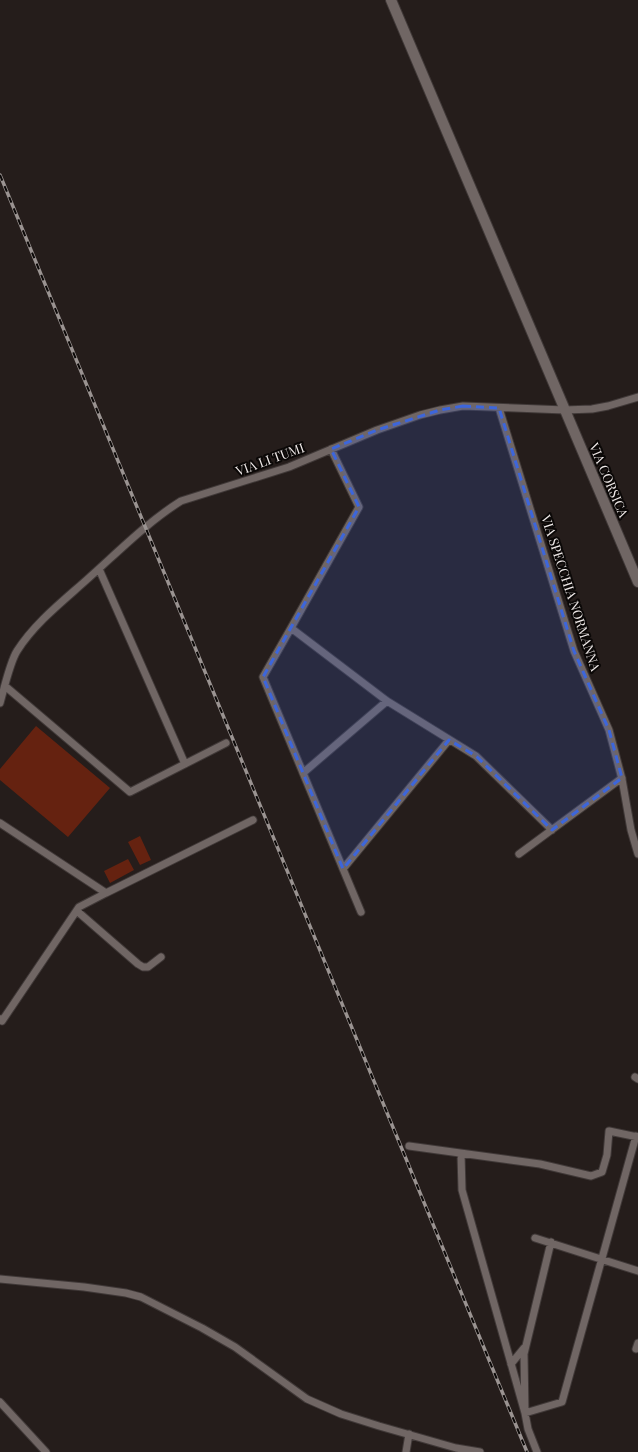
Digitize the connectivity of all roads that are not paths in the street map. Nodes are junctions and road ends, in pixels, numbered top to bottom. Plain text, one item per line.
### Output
1 (390, 0) edge
2 (638, 397) edge
3 (499, 408) junction
4 (565, 410) junction
5 (331, 449) junction
6 (99, 569) junction
7 (638, 582) edge
8 (291, 628) junction
9 (5, 686) junction
10 (388, 702) junction
11 (0, 703) edge
12 (449, 740) junction
13 (226, 743) dead end
14 (185, 764) junction
15 (303, 773) junction
16 (622, 778) junction
17 (253, 820) dead end
18 (0, 823) edge
19 (552, 830) junction
20 (519, 854) dead end
21 (638, 854) edge
22 (343, 869) junction
23 (106, 893) junction
24 (76, 911) junction
25 (361, 912) dead end
26 (161, 956) dead end
27 (0, 1019) edge
28 (637, 1137) edge
29 (409, 1146) dead end
30 (461, 1154) junction
31 (535, 1238) dead end
32 (551, 1242) junction
33 (603, 1259) junction
34 (638, 1271) edge
35 (0, 1279) edge
36 (526, 1346) junction
37 (511, 1364) junction
38 (0, 1402) edge
39 (525, 1413) junction
40 (409, 1434) junction
41 (46, 1452) edge
42 (406, 1452) edge
43 (480, 1452) edge
44 (537, 1452) edge

1 - 4 main road, VIA CORSICA
2 - 4 street, VIA LI TUMI
3 - 4 street, VIA LI TUMI
3 - 5 street, VIA LI TUMI
3 - 16 street, VIA SPECCHIA NORMANNA
4 - 7 main road, VIA CORSICA
5 - 6 street, VIA LI TUMI
5 - 8 street
6 - 9 street, VIA LI TUMI
6 - 14 street
8 - 10 street
8 - 15 street
9 - 11 street, VIA LI TUMI
9 - 14 street
10 - 12 street
10 - 15 street
12 - 19 street
12 - 22 street
13 - 14 street
15 - 22 street
16 - 19 street
16 - 21 street, VIA SPECCHIA NORMANNA
17 - 23 street
18 - 23 street
19 - 20 street
22 - 25 street
23 - 24 street
24 - 26 street
24 - 27 street
28 - 30 street
28 - 33 street
29 - 30 street
30 - 37 street
31 - 32 street
32 - 33 street
32 - 36 street
33 - 34 street
33 - 39 street
35 - 40 street
36 - 37 street
36 - 39 street
37 - 39 street
38 - 41 street
39 - 44 street
40 - 42 street
40 - 43 street

